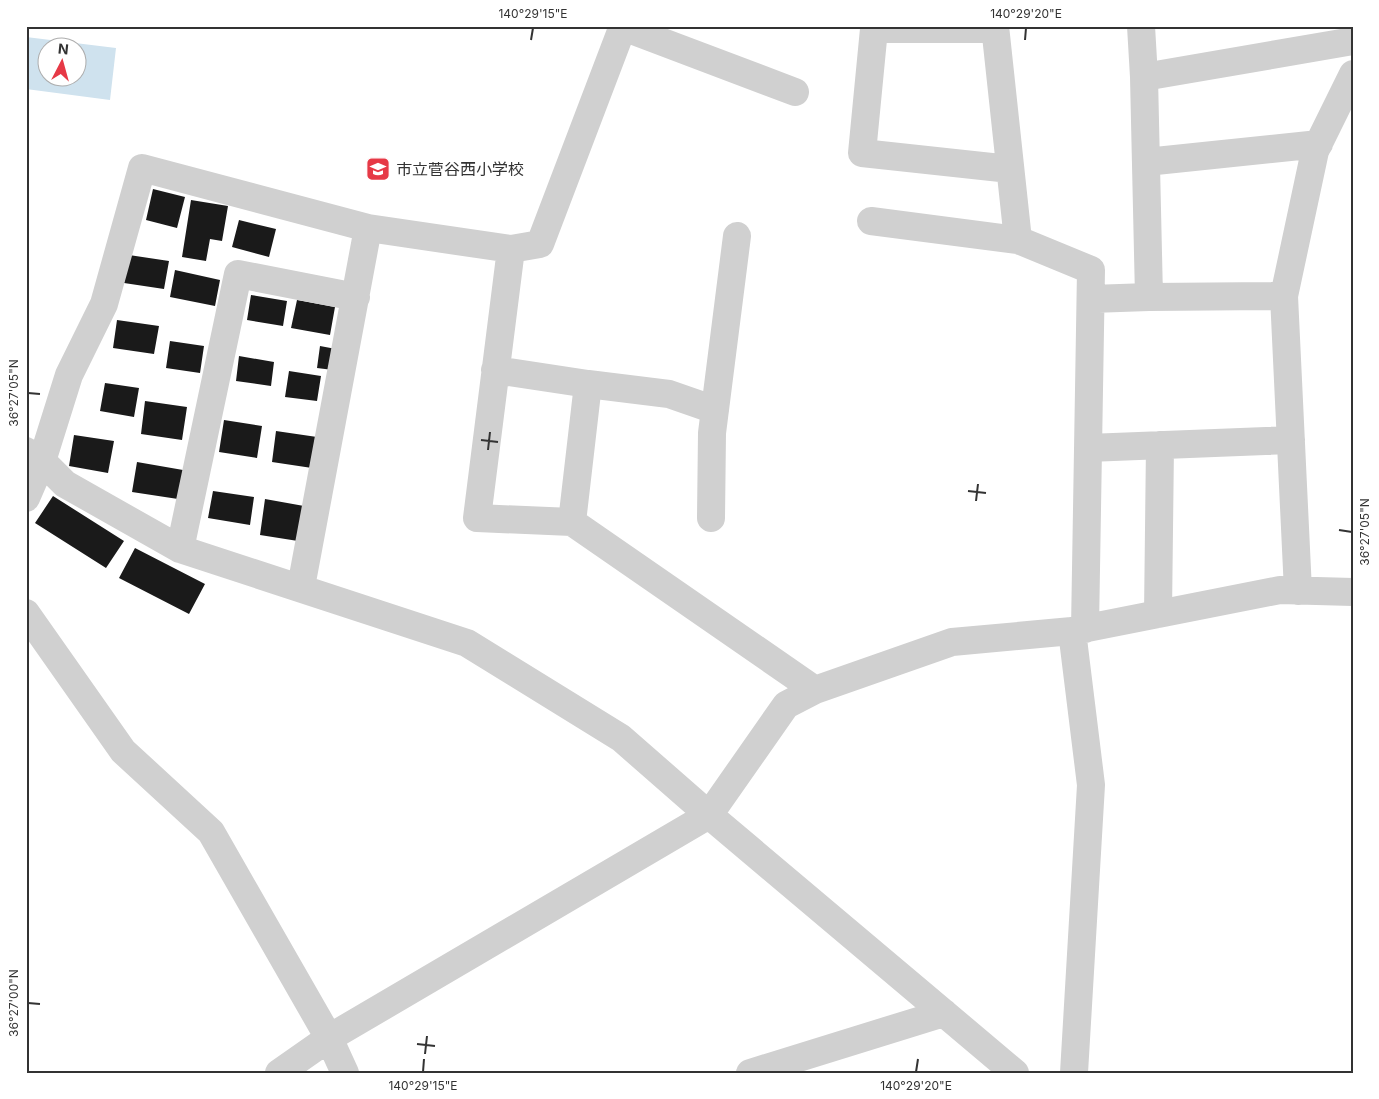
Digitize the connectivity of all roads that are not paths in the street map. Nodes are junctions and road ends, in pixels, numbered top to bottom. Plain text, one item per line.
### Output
1 (1141, 26) edge
2 (623, 27) edge
3 (995, 28) edge
4 (1353, 41) edge
5 (1353, 74) edge
6 (1144, 77) junction
7 (794, 92) dead end
8 (1318, 144) junction
9 (1146, 162) junction
10 (1010, 169) junction
11 (872, 221) dead end
12 (368, 228) junction
13 (737, 236) dead end
14 (1018, 240) junction
15 (511, 249) junction
16 (1284, 296) junction
17 (356, 297) junction
18 (1149, 297) junction
19 (1091, 298) junction
20 (495, 370) junction
21 (588, 384) junction
22 (715, 410) junction
23 (1291, 440) junction
24 (1160, 445) junction
25 (1088, 448) junction
26 (34, 456) edge
27 (26, 498) edge
28 (711, 518) dead end
29 (572, 522) junction
30 (180, 549) junction
31 (301, 587) junction
32 (1298, 591) junction
33 (1353, 592) edge
34 (26, 613) edge
35 (1158, 614) junction
36 (1078, 630) junction
37 (815, 690) junction
38 (708, 815) junction
39 (944, 1013) junction
40 (329, 1038) junction
41 (279, 1073) edge
42 (345, 1073) edge
43 (750, 1073) edge
44 (1015, 1073) edge
45 (1074, 1073) edge

1 - 6 street
2 - 7 street
2 - 15 street
3 - 10 street
3 - 10 street
4 - 6 street
5 - 8 street
6 - 9 street
8 - 9 street
8 - 16 street
9 - 18 street
10 - 14 street
11 - 14 street
12 - 15 street
12 - 17 street
12 - 26 street
13 - 22 street
14 - 19 street
15 - 20 street
16 - 18 street
16 - 23 street
17 - 30 street
17 - 31 street
18 - 19 street
19 - 25 street
20 - 21 street
20 - 29 street
21 - 22 street
21 - 29 street
22 - 28 street
23 - 24 street
23 - 32 street
24 - 25 street
24 - 35 street
25 - 36 street
26 - 27 street
26 - 30 street
29 - 37 street
30 - 31 street
31 - 38 street
32 - 33 street
32 - 35 street
34 - 40 street
35 - 36 street
36 - 37 street
36 - 45 street
37 - 38 street
38 - 39 street
38 - 40 street
39 - 43 street
39 - 44 street
40 - 41 street
40 - 42 street

